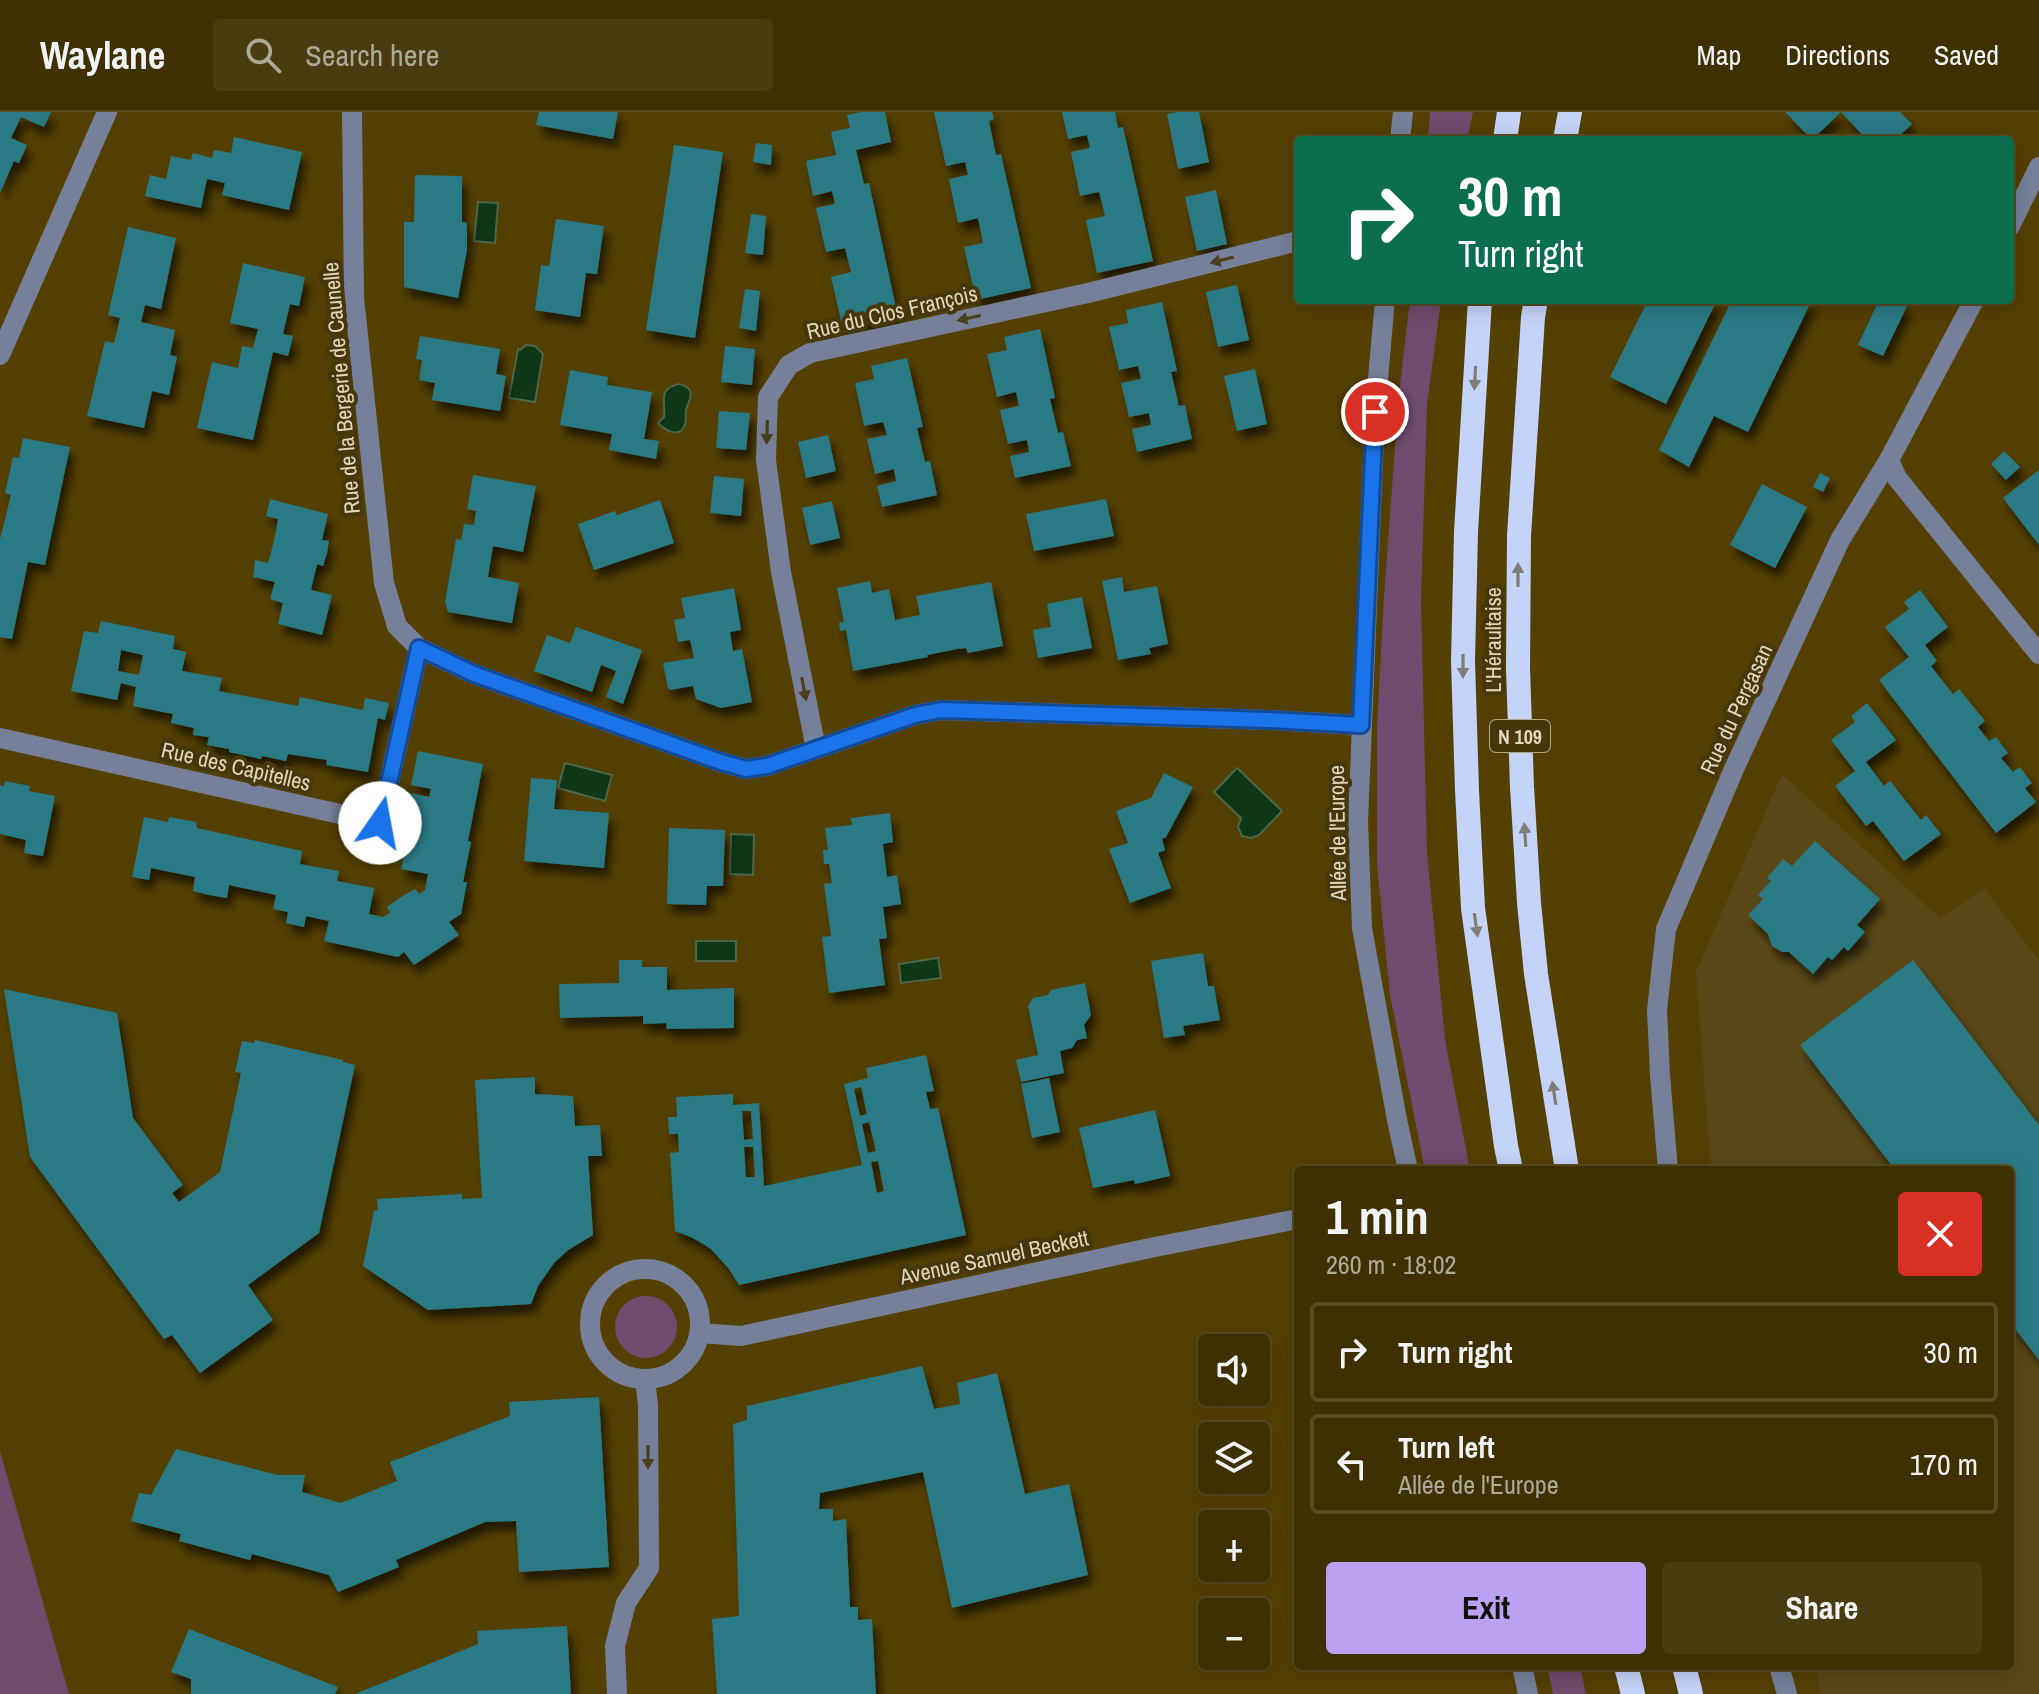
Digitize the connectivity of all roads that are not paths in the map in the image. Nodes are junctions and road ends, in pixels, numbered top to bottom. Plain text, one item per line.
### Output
1 (107, 112) edge
2 (352, 112) edge
3 (1403, 112) edge
4 (1509, 112) edge
5 (1570, 112) edge
6 (1400, 136) edge
7 (1506, 136) edge
8 (1566, 136) edge
9 (2039, 167) edge
10 (2014, 218) edge
11 (1294, 242) edge
12 (1385, 304) edge
13 (1480, 304) edge
14 (1535, 304) edge
15 (1972, 304) edge
16 (0, 355) edge
17 (1889, 460) junction
18 (419, 648) junction
19 (2039, 654) edge
20 (1361, 725) junction
21 (0, 738) edge
22 (816, 749) junction
23 (1407, 1166) edge
24 (1510, 1166) edge
25 (1566, 1166) edge
26 (1668, 1166) edge
27 (1294, 1220) edge
28 (700, 1333) junction
29 (645, 1379) junction
30 (1523, 1670) edge
31 (1627, 1670) edge
32 (1685, 1670) edge
33 (1780, 1670) edge
34 (617, 1694) edge
35 (1528, 1694) edge
36 (1633, 1694) edge
37 (1691, 1694) edge
38 (1787, 1694) edge

1 - 16 street
2 - 18 street, Rue de la Bergerie de Caunelle
3 - 6 street
4 - 7 highway
5 - 8 highway
9 - 10 street
11 -> 22 street, Rue du Clos François
12 - 20 street, Allée de l'Europe
13 -> 24 highway, L'Héraultaise / N 109
25 -> 14 highway, L'Héraultaise / N 109
15 - 17 street, Rue du Pergasan
17 - 19 street
17 - 26 street, Rue du Pergasan
18 - 21 street, Rue des Capitelles
18 - 22 street
20 - 22 street
20 - 23 street, Allée de l'Europe
27 - 28 street, Avenue Samuel Beckett
28 - 29 street
28 - 29 street
29 -> 34 street
30 - 35 street
31 - 36 highway
32 - 37 highway
33 - 38 street

